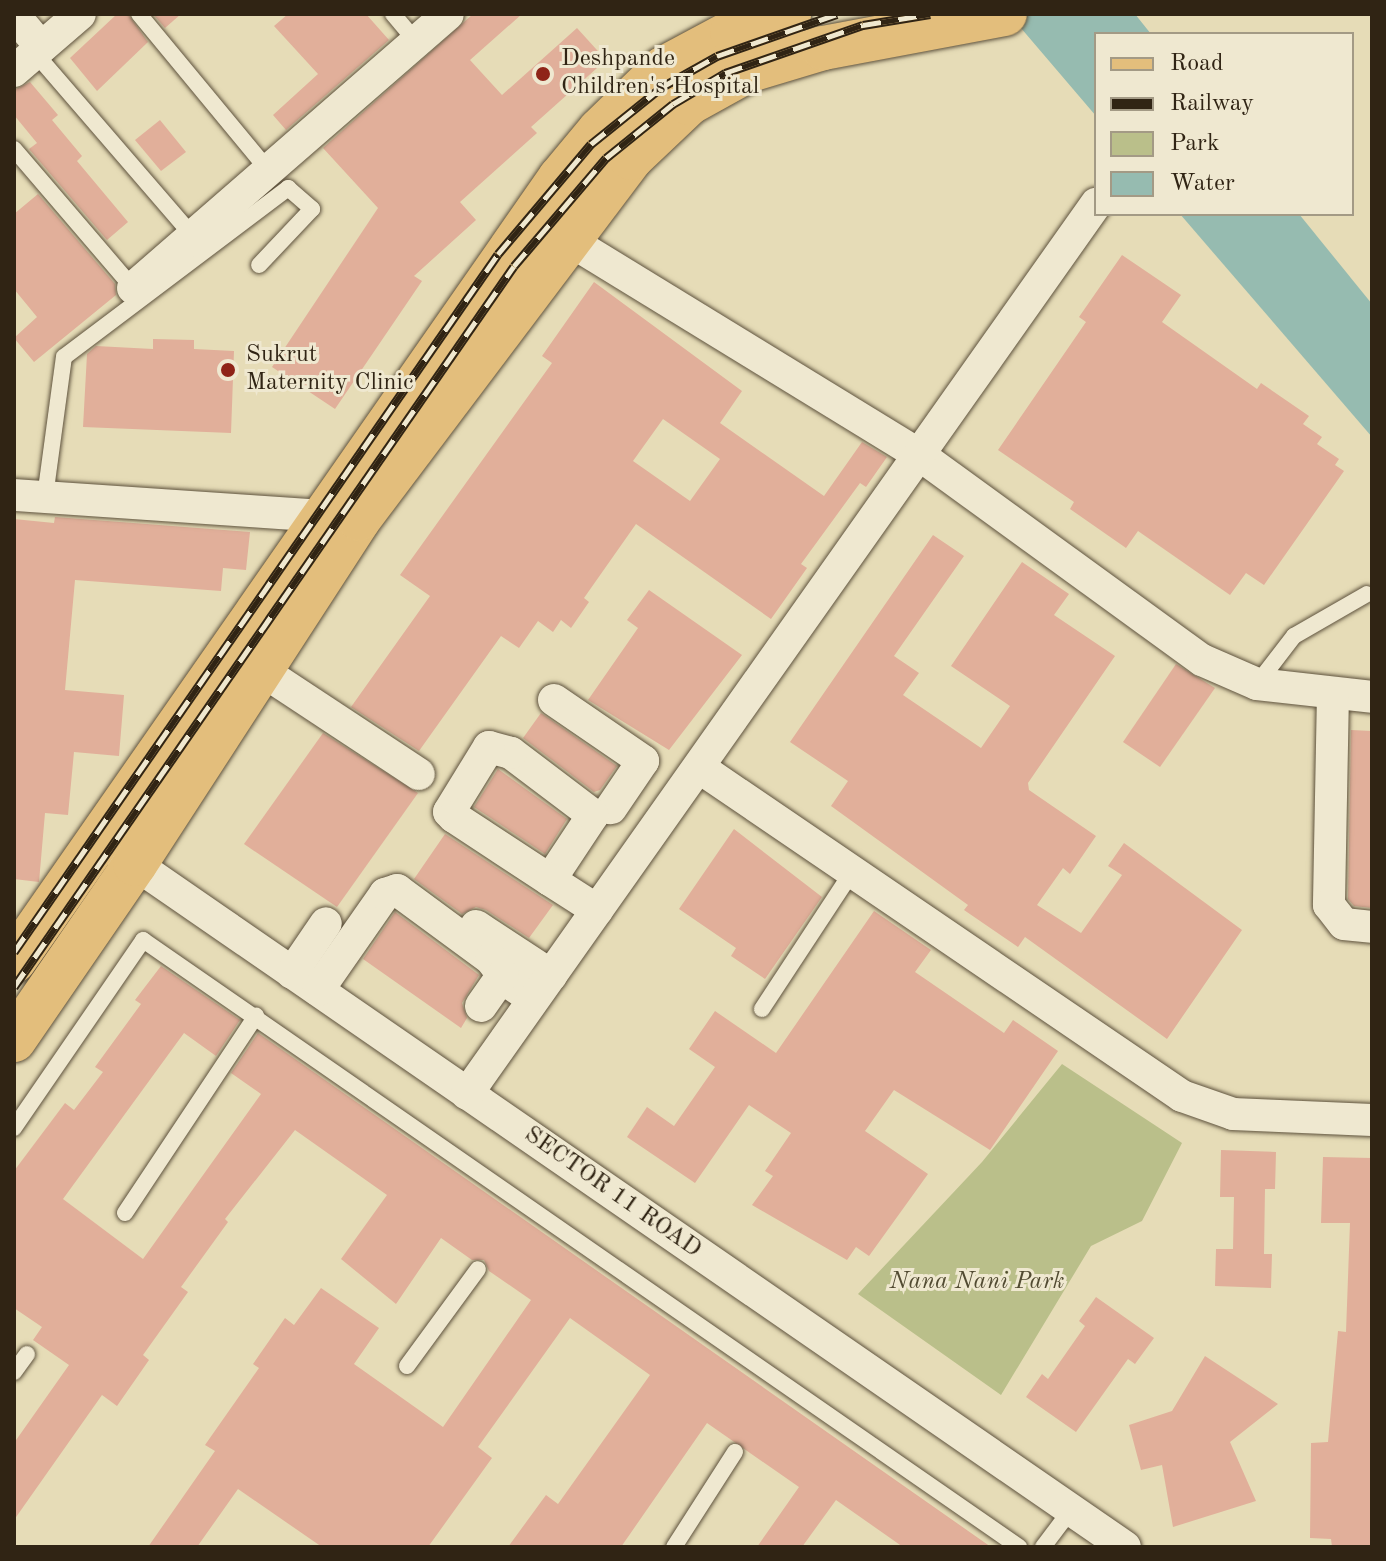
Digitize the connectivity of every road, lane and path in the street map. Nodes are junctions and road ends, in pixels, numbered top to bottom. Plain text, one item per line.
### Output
1 (80, 14) edge
2 (139, 14) edge
3 (393, 14) edge
4 (448, 14) edge
5 (789, 14) edge
6 (1005, 14) edge
7 (14, 15) edge
8 (936, 20) edge
9 (415, 40) junction
10 (30, 57) edge
11 (14, 149) edge
12 (268, 170) junction
13 (1094, 207) edge
14 (191, 234) junction
15 (567, 239) junction
16 (259, 265) dead end
17 (133, 288) joint
18 (921, 456) junction
19 (29, 496) edge
20 (341, 517) junction
21 (1367, 594) dead end
22 (261, 670) junction
23 (1257, 684) junction
24 (1333, 693) junction
25 (1372, 697) edge
26 (554, 700) dead end
27 (517, 744) dead end
28 (700, 768) junction
29 (419, 774) dead end
30 (611, 808) junction
31 (450, 826) dead end
32 (651, 834) junction
33 (100, 840) junction
34 (135, 864) junction
35 (852, 872) junction
36 (550, 880) junction
37 (419, 889) dead end
38 (594, 915) junction
39 (326, 923) dead end
40 (1372, 927) edge
41 (14, 961) edge
42 (503, 975) junction
43 (305, 982) junction
44 (542, 987) junction
45 (481, 1006) dead end
46 (762, 1009) dead end
47 (256, 1016) junction
48 (14, 1040) edge
49 (467, 1094) junction
50 (1372, 1120) edge
51 (14, 1128) edge
52 (125, 1213) dead end
53 (478, 1269) dead end
54 (27, 1354) dead end
55 (407, 1366) dead end
56 (14, 1372) edge
57 (735, 1452) dead end
58 (1071, 1510) junction
59 (674, 1547) edge
60 (1019, 1547) edge
61 (1043, 1547) edge
62 (1125, 1547) edge

1 - 10 street
2 - 12 lane
3 - 9 lane
4 - 9 street
5 - 20 main road
6 - 8 main road
7 - 10 street
8 - 15 main road
9 - 12 street
10 - 14 lane
11 - 17 lane
12 - 14 street
13 - 18 street
14 - 17 street
15 - 18 street
15 - 20 main road
16 - 19 lane
18 - 23 street
18 - 28 street
19 - 20 street
20 - 22 main road
20 - 33 main road
21 - 23 lane
22 - 29 street
22 - 34 main road
23 - 24 street
24 - 25 street
24 - 40 street
26 - 30 street
27 - 30 street
28 - 32 street
28 - 35 street
30 - 32 street
31 - 38 street
32 - 38 street
33 - 34 street, SECTOR 11 ROAD
33 - 41 main road
34 - 43 street, SECTOR 11 ROAD
34 - 48 main road
35 - 46 lane
35 - 50 street
36 - 36 street
36 - 38 street
37 - 44 street
38 - 44 street
39 - 43 street
42 - 43 street
42 - 44 street
42 - 45 street
43 - 49 street, SECTOR 11 ROAD
44 - 49 street
47 - 51 lane
47 - 52 lane
47 - 60 lane
49 - 58 street, SECTOR 11 ROAD
53 - 55 lane
54 - 56 lane
57 - 59 lane
58 - 61 lane
58 - 62 street, SECTOR 11 ROAD

